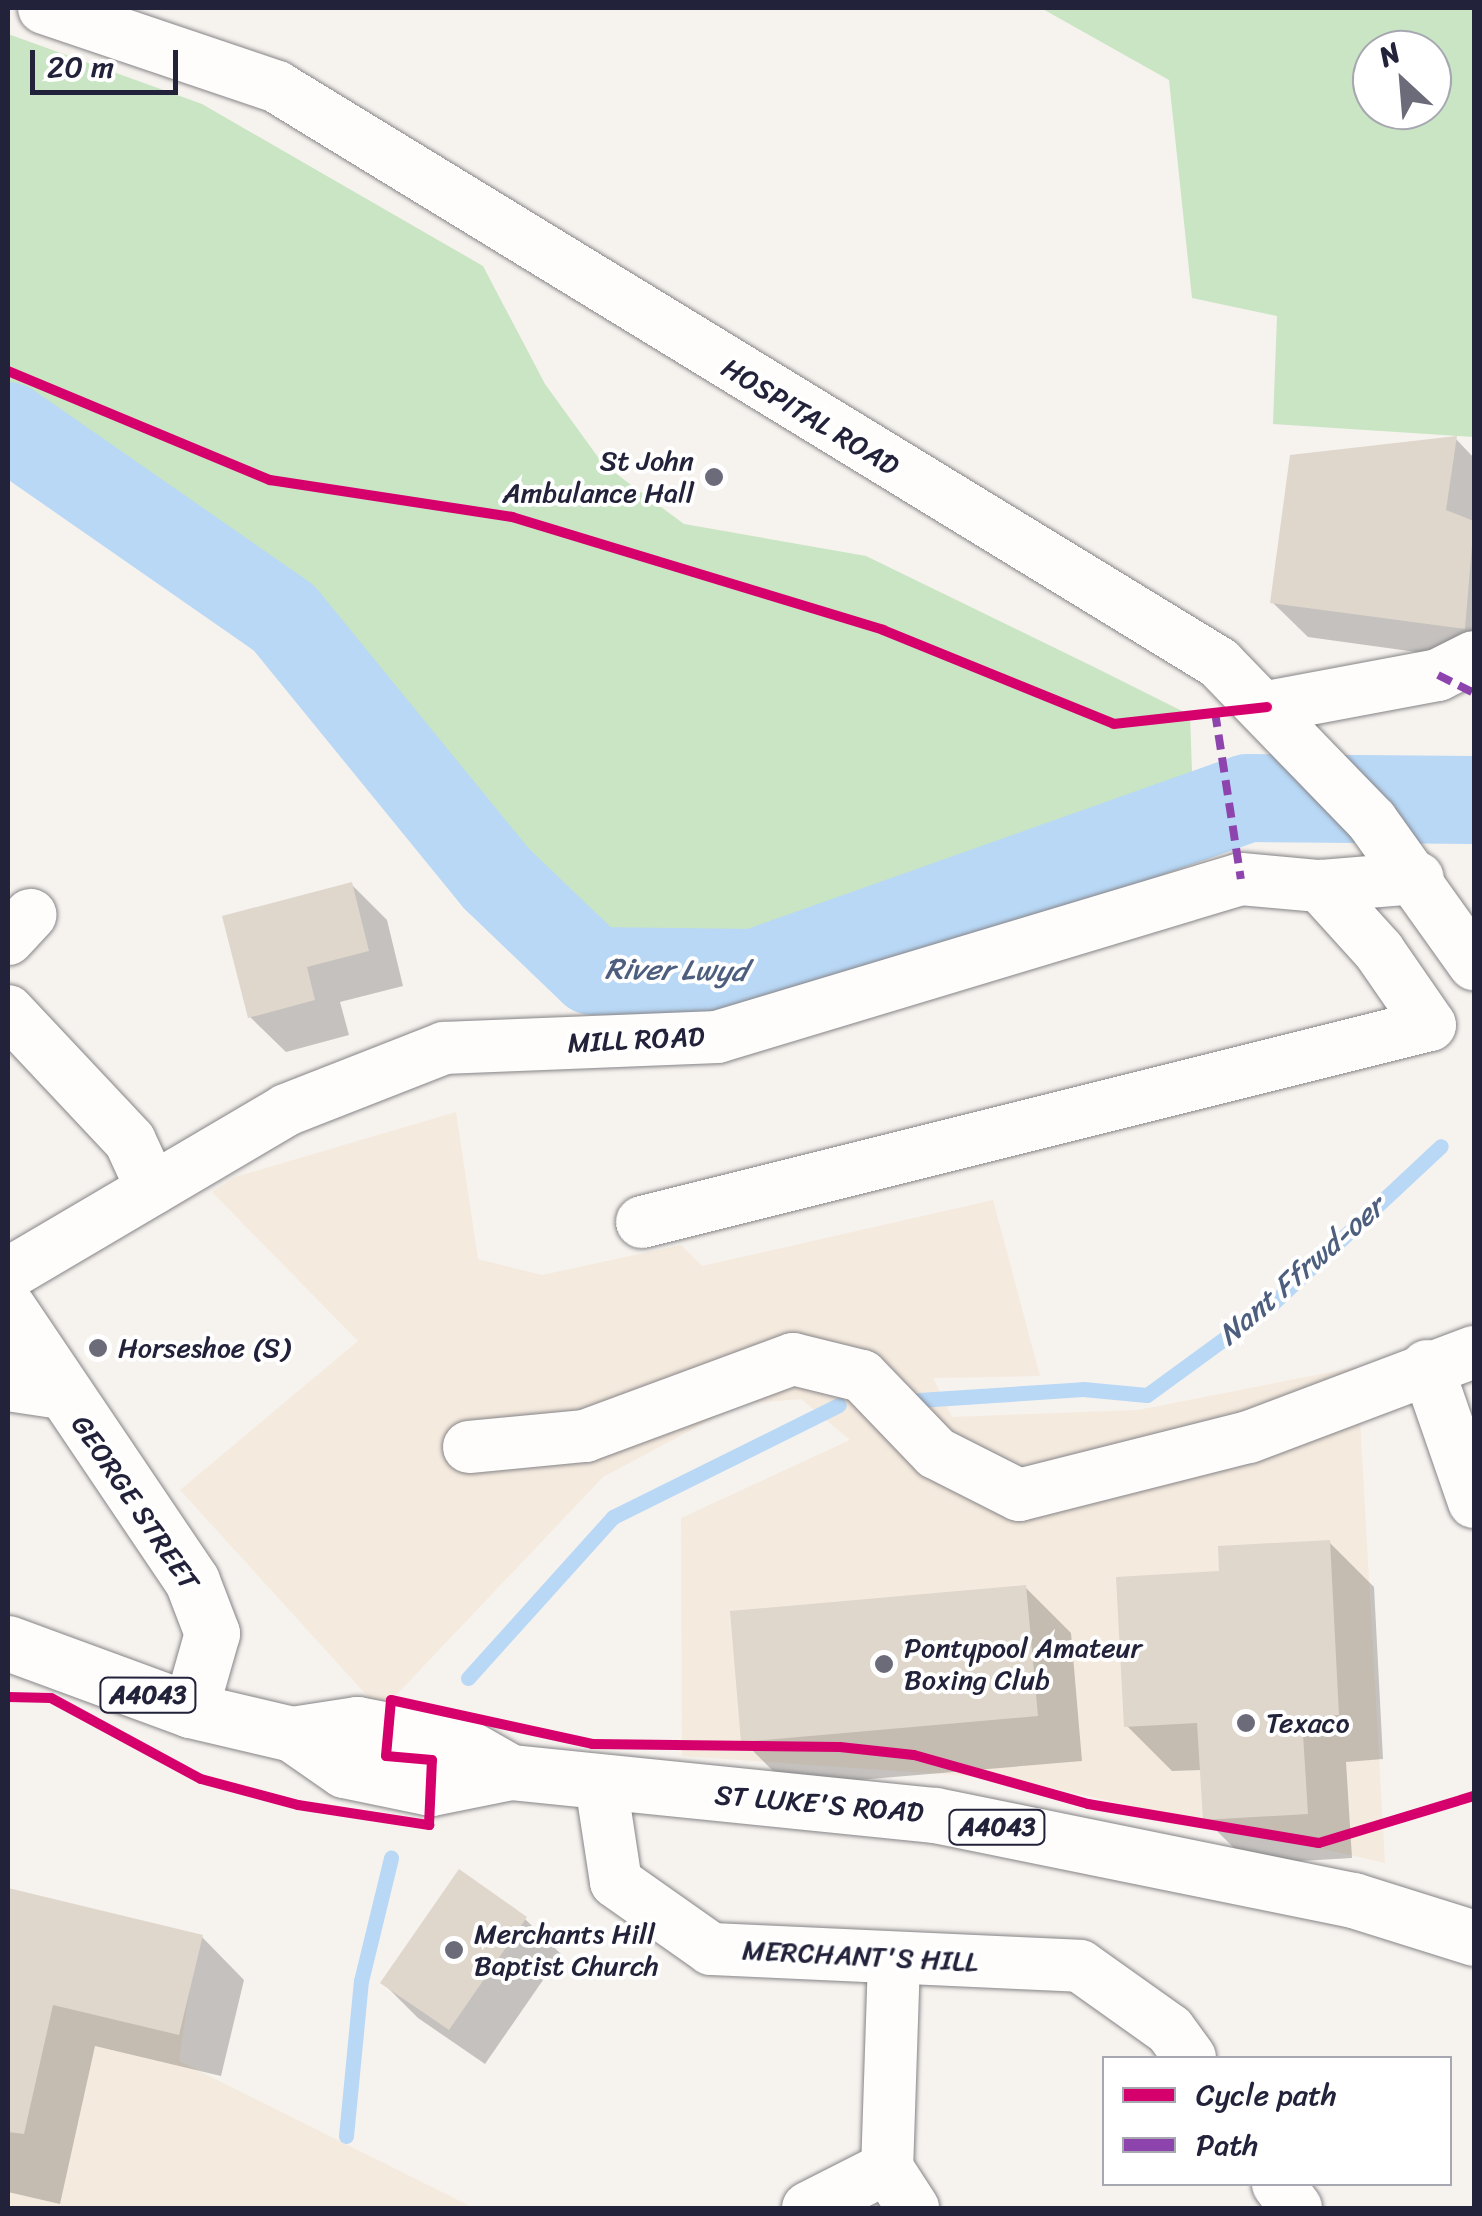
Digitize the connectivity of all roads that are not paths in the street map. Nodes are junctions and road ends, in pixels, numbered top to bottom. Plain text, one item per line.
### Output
1 (44, 8) edge
2 (1474, 658) edge
3 (1280, 722) junction
4 (1418, 878) junction
5 (1320, 886) junction
6 (1474, 964) edge
7 (8, 1011) edge
8 (152, 1189) junction
9 (642, 1222) dead end
10 (8, 1274) edge
11 (8, 1308) edge
12 (1451, 1359) edge
13 (8, 1385) edge
14 (61, 1394) junction
15 (470, 1447) dead end
16 (1474, 1502) edge
17 (8, 1643) edge
18 (190, 1710) junction
19 (601, 1784) junction
20 (1474, 1938) edge
21 (894, 1960) junction
22 (1189, 2056) edge
23 (1280, 2186) edge
24 (900, 2188) edge
25 (808, 2208) edge
26 (1296, 2208) edge

1 - 3 street, HOSPITAL ROAD
2 - 3 street
3 - 4 street, HOSPITAL ROAD
4 - 5 street, MILL ROAD
4 - 6 street, HOSPITAL ROAD
5 - 8 street, MILL ROAD
5 - 9 street
7 - 8 street
8 - 10 street, MILL ROAD
11 - 14 main road, GEORGE STREET
12 - 15 street
12 - 16 street
13 - 14 street
14 - 18 main road, GEORGE STREET
17 - 18 main road, ST LUKE'S ROAD / A4043
18 - 19 main road, ST LUKE'S ROAD / A4043
19 - 20 main road, ST LUKE'S ROAD / A4043
19 - 21 street, MERCHANT'S HILL
21 - 22 street, MERCHANT'S HILL
21 - 24 street
23 - 26 street
24 - 25 street

